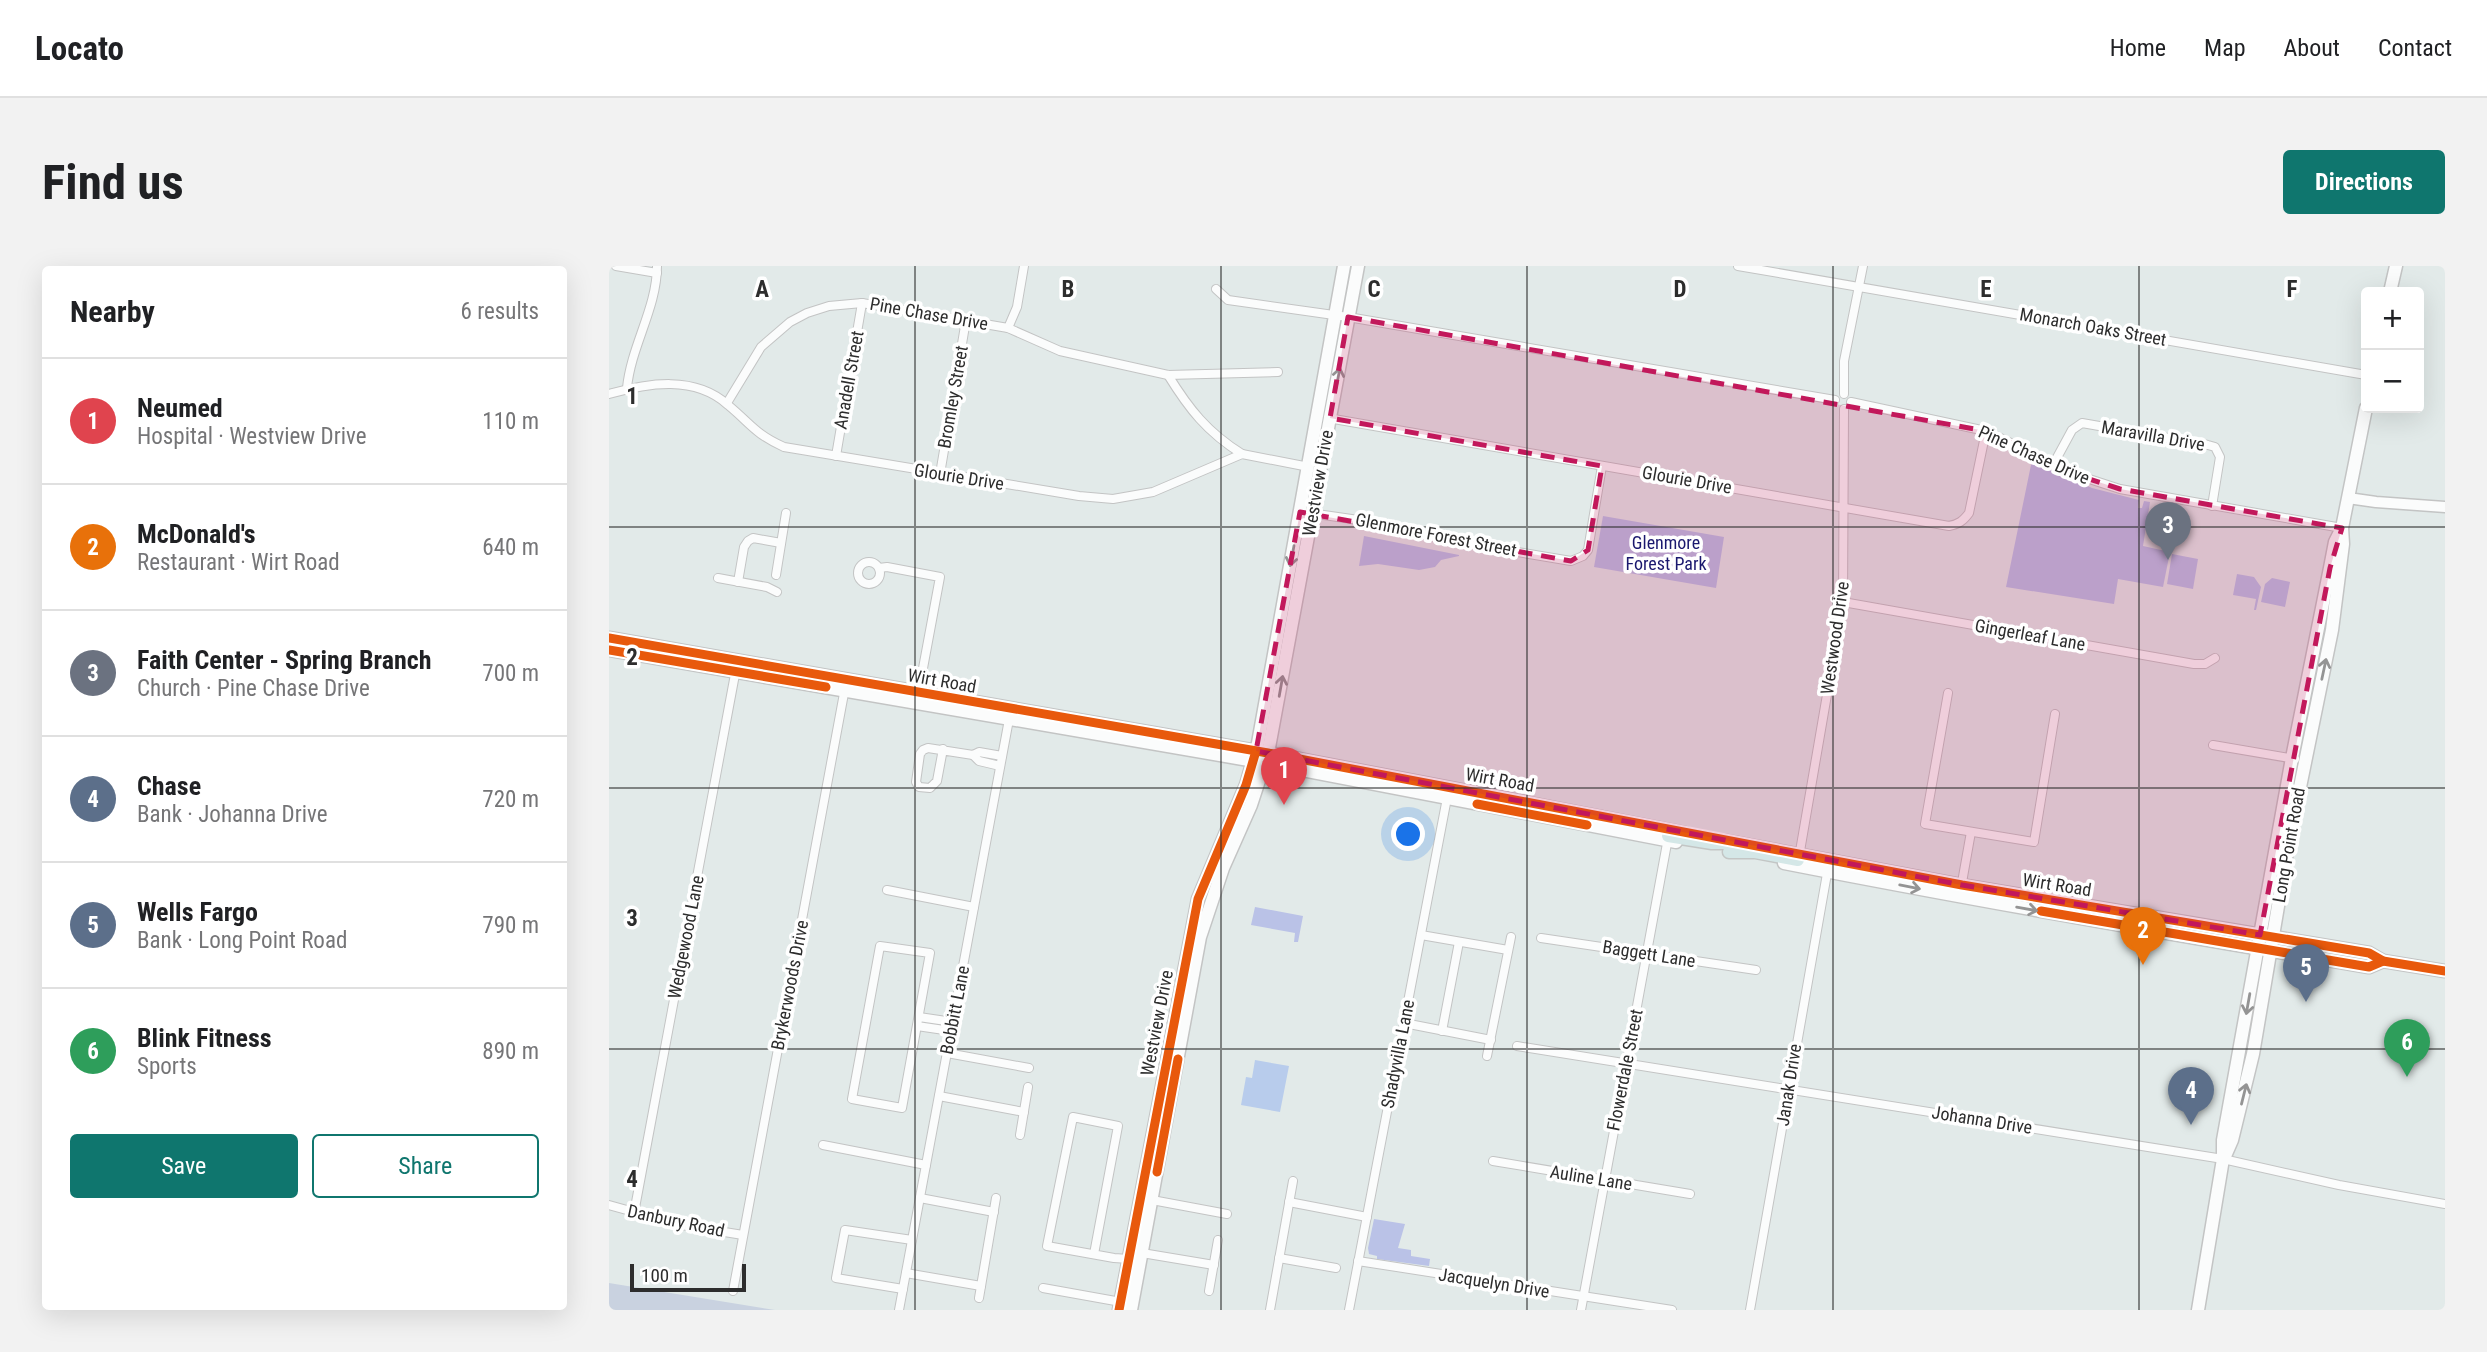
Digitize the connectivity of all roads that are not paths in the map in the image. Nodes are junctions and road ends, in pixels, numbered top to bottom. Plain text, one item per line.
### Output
1 (616, 266) edge
2 (1024, 266) edge
3 (1344, 266) edge
4 (1357, 266) edge
5 (1738, 266) edge
6 (1863, 266) edge
7 (2396, 266) edge
8 (657, 269) edge
9 (2391, 287) edge
10 (1858, 288) junction
11 (1216, 289) dead end
12 (862, 303) junction
13 (1342, 316) junction
14 (966, 320) junction
15 (1008, 328) junction
16 (1278, 372) dead end
17 (2361, 373) edge
18 (1168, 375) junction
19 (627, 388) junction
20 (609, 394) edge
21 (1844, 394) junction
22 (1835, 400) junction
23 (1851, 402) junction
24 (727, 403) junction
25 (1844, 409) junction
26 (2365, 413) edge
27 (1324, 418) junction
28 (1986, 431) junction
29 (1242, 454) junction
30 (836, 456) junction
31 (2053, 465) junction
32 (1602, 466) junction
33 (1315, 468) junction
34 (940, 474) junction
35 (2348, 498) junction
36 (2212, 506) junction
37 (1843, 507) junction
38 (2445, 507) edge
39 (786, 513) dead end
40 (1306, 513) junction
41 (2342, 528) junction
42 (781, 543) junction
43 (880, 568) dead end
44 (776, 575) dead end
45 (718, 578) dead end
46 (738, 582) junction
47 (777, 592) dead end
48 (2331, 593) junction
49 (1843, 602) junction
50 (609, 638) edge
51 (609, 650) edge
52 (643, 650) junction
53 (2215, 658) dead end
54 (736, 666) junction
55 (846, 685) junction
56 (2306, 692) junction
57 (1948, 694) dead end
58 (917, 698) junction
59 (2315, 710) junction
60 (2055, 714) dead end
61 (1010, 715) junction
62 (2213, 744) dead end
63 (943, 750) junction
64 (973, 755) junction
65 (1002, 756) junction
66 (1261, 757) junction
67 (2299, 759) junction
68 (1000, 766) junction
69 (1447, 799) junction
70 (1971, 832) junction
71 (1669, 835) junction
72 (1798, 860) junction
73 (1828, 866) junction
74 (887, 890) dead end
75 (1961, 891) junction
76 (974, 907) junction
77 (1420, 935) junction
78 (1511, 937) dead end
79 (1541, 938) dead end
80 (1459, 942) junction
81 (2265, 943) junction
82 (1508, 950) junction
83 (1646, 953) junction
84 (1756, 970) dead end
85 (2445, 971) edge
86 (918, 1022) junction
87 (1404, 1023) junction
88 (952, 1027) junction
89 (1442, 1031) junction
90 (1491, 1040) junction
91 (1517, 1046) dead end
92 (947, 1053) junction
93 (1487, 1056) dead end
94 (1626, 1063) junction
95 (1029, 1068) dead end
96 (1028, 1087) dead end
97 (1788, 1090) junction
98 (939, 1096) junction
99 (1024, 1112) junction
100 (1020, 1135) dead end
101 (823, 1145) dead end
102 (2223, 1159) junction
103 (1493, 1161) dead end
104 (926, 1165) junction
105 (1149, 1179) junction
106 (1293, 1181) dead end
107 (1604, 1181) junction
108 (1690, 1194) dead end
109 (920, 1198) junction
110 (996, 1198) dead end
111 (1152, 1200) junction
112 (1289, 1202) junction
113 (2445, 1204) edge
114 (609, 1205) edge
115 (994, 1212) junction
116 (634, 1213) junction
117 (1227, 1214) dead end
118 (1367, 1217) junction
119 (743, 1235) junction
120 (912, 1240) junction
121 (1219, 1240) dead end
122 (1142, 1253) junction
123 (1094, 1254) junction
124 (1279, 1258) junction
125 (1129, 1259) junction
126 (1358, 1261) junction
127 (1214, 1265) junction
128 (1336, 1268) dead end
129 (906, 1273) junction
130 (981, 1286) junction
131 (1042, 1288) dead end
132 (903, 1289) junction
133 (733, 1291) dead end
134 (1209, 1291) dead end
135 (1583, 1297) junction
136 (979, 1298) dead end
137 (1124, 1307) edge
138 (899, 1310) edge
139 (1270, 1310) edge
140 (1349, 1310) edge
141 (1581, 1310) edge
142 (1672, 1310) edge
143 (1750, 1310) edge
144 (2198, 1310) edge

1 - 8 street
2 - 15 street
3 - 13 main road, Westview Drive
4 - 13 main road, Westview Drive
5 - 10 street, Monarch Oaks Street
6 - 10 street
7 - 9 main road
8 - 19 street
10 - 17 street, Monarch Oaks Street
10 - 21 street
11 - 13 street
12 - 14 street, Pine Chase Drive
12 - 24 street, Pine Chase Drive
12 - 30 street, Anadell Street
13 - 22 street
13 - 27 main road, Westview Drive
14 - 15 street, Pine Chase Drive
14 - 34 street, Bromley Street
15 - 18 street, Pine Chase Drive
16 - 18 street, Pine Chase Drive
18 - 29 street
19 - 20 street, Glourie Drive
19 - 24 street, Glourie Drive
21 - 22 street
21 - 23 street
22 - 25 street
23 - 25 street
23 - 28 street, Pine Chase Drive
24 - 30 street, Glourie Drive
25 - 37 street, Westwood Drive
26 - 35 main road, Long Point Road
27 - 32 street, Glourie Drive
27 - 33 main road, Westview Drive
28 - 31 street, Pine Chase Drive
28 - 37 street, Glourie Drive
29 - 33 street
29 - 34 street, Glourie Drive
30 - 34 street, Glourie Drive
31 - 36 street, Pine Chase Drive
31 - 36 street, Maravilla Drive
32 - 37 street, Glourie Drive
32 - 40 street, Glenmore Forest Street
33 - 40 main road, Westview Drive
35 - 38 street
35 - 41 main road, Long Point Road
36 - 41 street, Pine Chase Drive
37 - 49 street, Westwood Drive
39 - 42 street
40 - 66 main road, Westview Drive
41 - 48 main road, Long Point Road
42 - 44 street
42 - 46 street
43 - 58 street
45 - 46 street
46 - 47 street
48 - 56 main road, Long Point Road
59 -> 48 main road, Long Point Road
49 - 53 street, Gingerleaf Lane
49 - 72 street, Westwood Drive
50 - 52 main road, Wirt Road
51 - 52 main road, Wirt Road
52 - 54 main road, Wirt Road
54 - 55 main road, Wirt Road
54 - 116 street, Wedgewood Lane
55 - 58 main road, Wirt Road
55 - 119 street, Brykerwoods Drive
56 - 59 main road
56 - 67 main road, Long Point Road
57 - 70 street
58 - 61 main road, Wirt Road
59 - 67 main road, Long Point Road
60 - 70 street
61 - 65 street, Bobbitt Lane
61 - 66 main road, Wirt Road
62 - 67 street
63 - 63 street
63 - 64 street
64 - 65 street
64 - 68 street
65 - 68 street, Bobbitt Lane
66 - 69 main road, Wirt Road
66 - 71 main road, Wirt Road
66 - 105 main road, Westview Drive
67 - 81 main road, Long Point Road
68 - 76 street, Bobbitt Lane
69 - 71 main road, Wirt Road
69 - 77 street, Shadyvilla Lane
70 - 75 street
71 - 72 main road, Wirt Road
71 - 83 street, Flowerdale Street
72 - 73 main road, Wirt Road
73 - 75 main road, Wirt Road
73 - 97 street, Janak Drive
74 - 76 street
75 - 81 main road, Wirt Road
76 - 88 street, Bobbitt Lane
77 - 80 street
77 - 87 street, Shadyvilla Lane
78 - 82 street
79 - 83 street, Baggett Lane
80 - 82 street
80 - 89 street
81 - 85 main road, Wirt Road
81 - 102 main road, Long Point Road
82 - 90 street
83 - 84 street, Baggett Lane
83 - 94 street, Flowerdale Street
86 - 86 street
86 - 88 street
87 - 89 street
87 - 118 street, Shadyvilla Lane
88 - 92 street, Bobbitt Lane
89 - 90 street
90 - 93 street
91 - 94 street, Johanna Drive
92 - 95 street
92 - 98 street, Bobbitt Lane
94 - 97 street, Johanna Drive
94 - 107 street, Flowerdale Street
96 - 99 street
97 - 102 street, Johanna Drive
97 - 143 street, Janak Drive
98 - 99 street
98 - 104 street, Bobbitt Lane
99 - 100 street
101 - 104 street
102 - 113 street, Johanna Drive
102 - 144 main road, Long Point Road
103 - 107 street, Auline Lane
104 - 109 street, Bobbitt Lane
105 - 111 main road, Westview Drive
105 - 125 main road, Westview Drive
106 - 112 street
107 - 108 street, Auline Lane
107 - 135 street, Flowerdale Street
109 - 115 street
109 - 120 street, Bobbitt Lane
110 - 115 street
111 - 117 street
111 - 122 main road, Westview Drive
112 - 118 street
112 - 124 street
114 - 116 street, Danbury Road
115 - 130 street
116 - 119 street, Danbury Road
118 - 126 street, Shadyvilla Lane
119 - 133 street, Brykerwoods Drive
120 - 129 street, Bobbitt Lane
120 - 132 street
121 - 127 street
122 - 127 street
122 - 137 main road, Westview Drive
123 - 123 street
123 - 125 street
124 - 128 street
124 - 139 street
125 - 137 main road, Westview Drive
126 - 135 street, Jacquelyn Drive
126 - 140 street, Shadyvilla Lane
127 - 134 street
129 - 130 street
129 - 132 street, Bobbitt Lane
130 - 136 street
131 - 137 street
132 - 138 street, Bobbitt Lane
135 - 141 street, Flowerdale Street
135 - 142 street, Jacquelyn Drive

